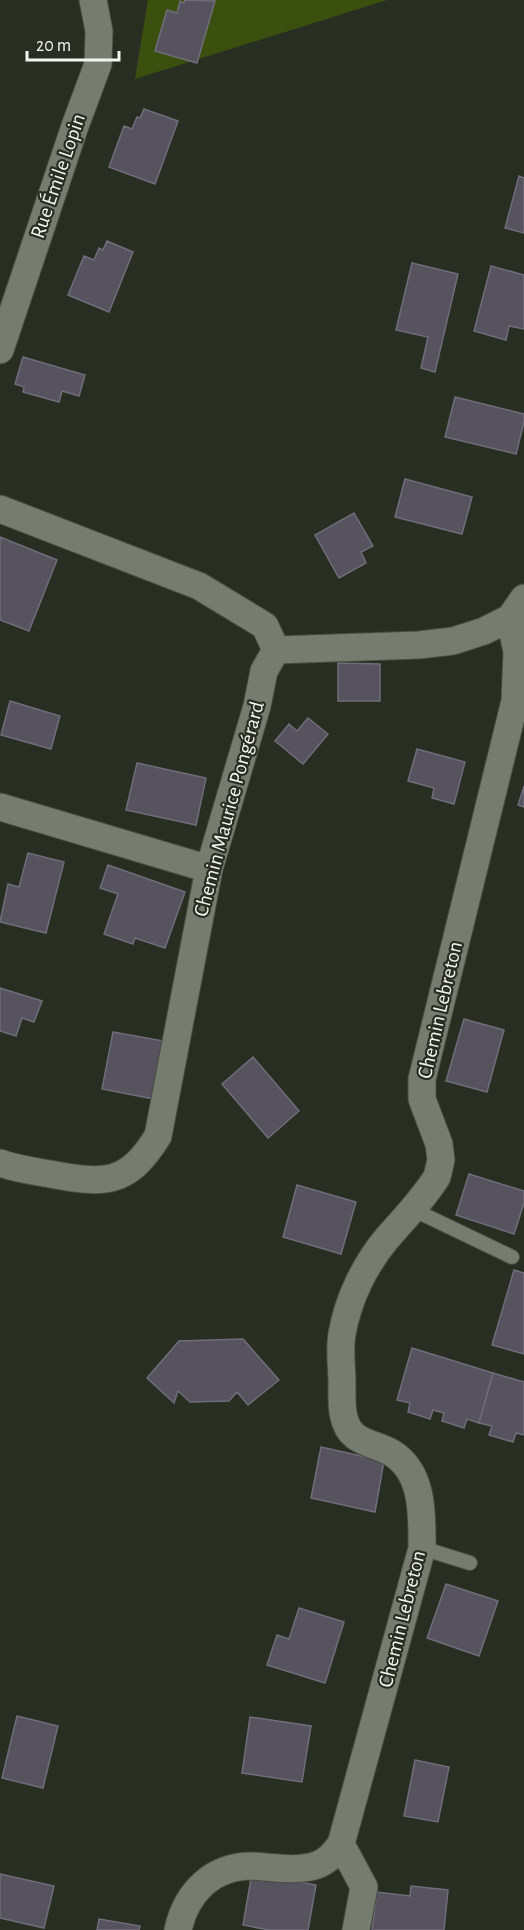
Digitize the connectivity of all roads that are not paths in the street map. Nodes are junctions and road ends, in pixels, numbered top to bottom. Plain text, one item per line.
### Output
1 (93, 0) edge
2 (0, 350) edge
3 (0, 509) edge
4 (517, 608) edge
5 (276, 650) junction
6 (0, 807) edge
7 (209, 869) junction
8 (0, 1163) edge
9 (412, 1209) junction
10 (513, 1257) dead end
11 (422, 1548) junction
12 (470, 1563) dead end
13 (341, 1844) junction
14 (178, 1930) edge
15 (356, 1930) edge

1 - 2 street, Rue Émile Lopin
3 - 5 street
4 - 5 street
4 - 9 street, Chemin Lebreton
5 - 7 street, Chemin Maurice Pongérard
6 - 7 street
7 - 8 street, Chemin Maurice Pongérard
9 - 10 lane
9 - 11 street, Chemin Lebreton
11 - 12 lane
11 - 13 street, Chemin Lebreton
13 - 14 street
13 - 15 street

